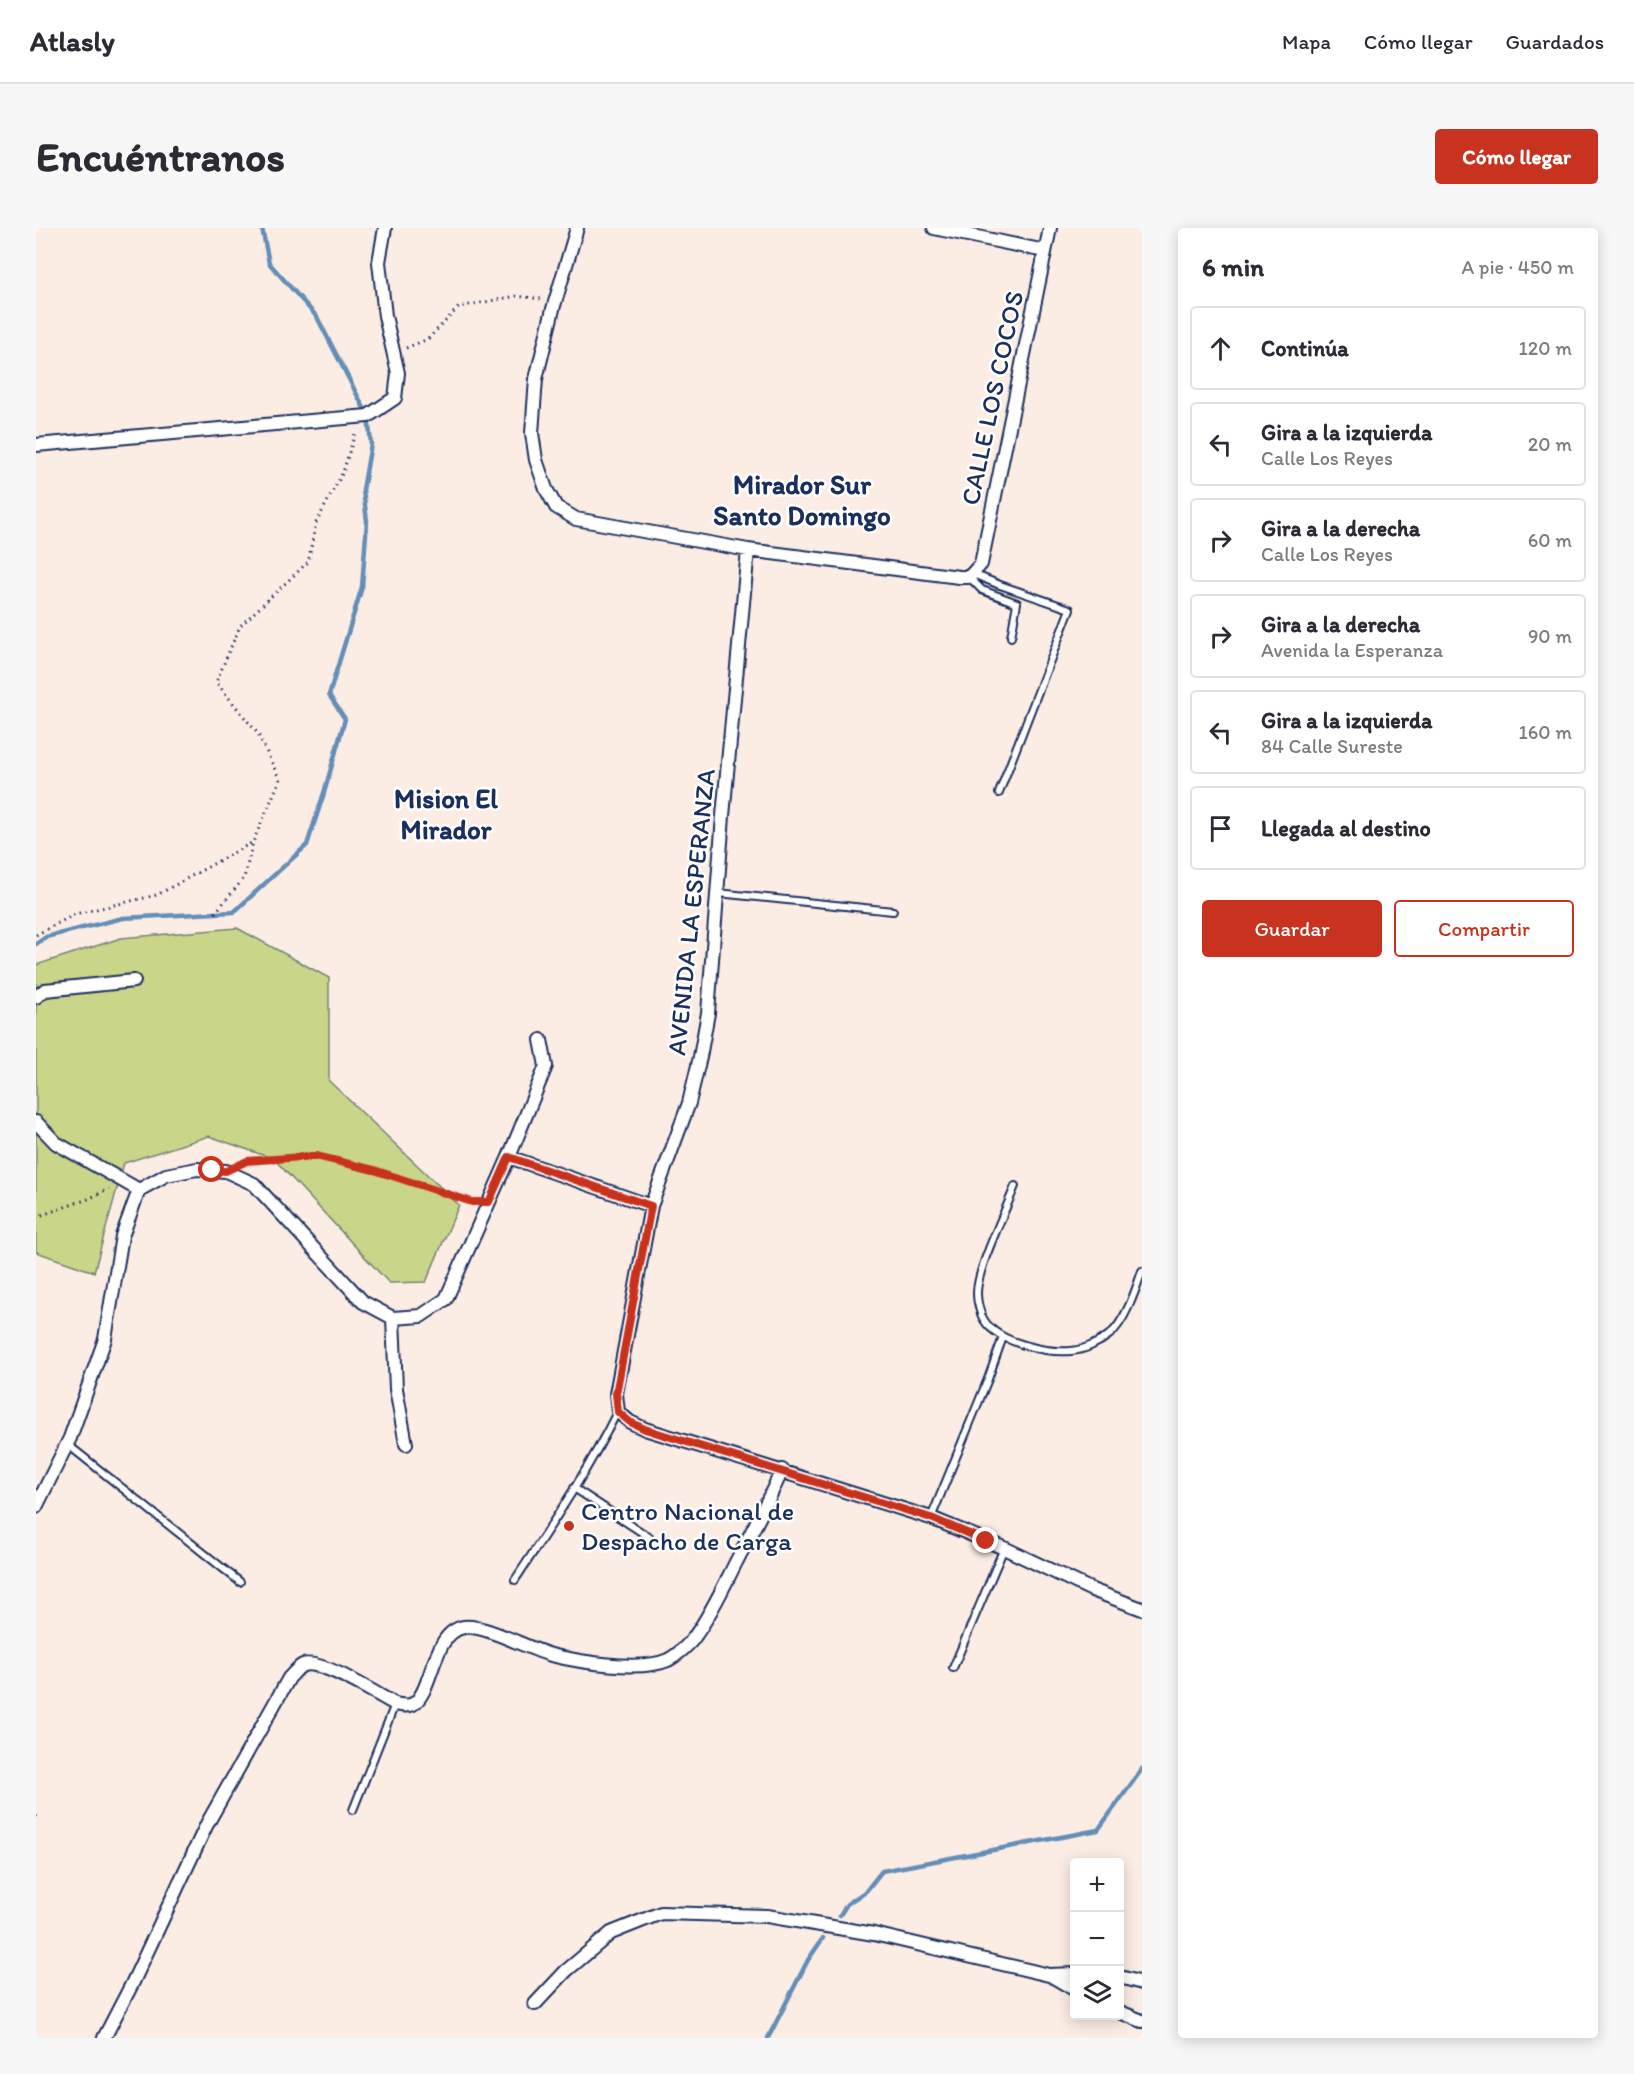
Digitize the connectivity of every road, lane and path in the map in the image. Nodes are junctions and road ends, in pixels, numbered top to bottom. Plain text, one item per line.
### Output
1 (385, 228) edge
2 (577, 228) edge
3 (934, 228) edge
4 (1050, 228) edge
5 (1046, 251) junction
6 (555, 300) junction
7 (394, 354) junction
8 (361, 417) junction
9 (36, 445) edge
10 (748, 550) junction
11 (971, 575) junction
12 (1011, 637) dead end
13 (999, 793) dead end
14 (253, 842) junction
15 (717, 893) junction
16 (893, 911) dead end
17 (215, 913) dead end
18 (36, 935) edge
19 (134, 981) dead end
20 (36, 997) edge
21 (540, 1040) dead end
22 (36, 1122) edge
23 (509, 1157) junction
24 (226, 1171) junction
25 (125, 1182) junction
26 (1015, 1186) dead end
27 (139, 1190) junction
28 (489, 1202) junction
29 (651, 1206) junction
30 (36, 1217) edge
31 (1142, 1271) edge
32 (393, 1318) junction
33 (1003, 1337) junction
34 (618, 1412) junction
35 (67, 1444) junction
36 (406, 1444) dead end
37 (782, 1470) junction
38 (574, 1488) junction
39 (36, 1507) edge
40 (931, 1518) junction
41 (649, 1537) dead end
42 (1004, 1548) junction
43 (515, 1580) dead end
44 (240, 1582) dead end
45 (1142, 1609) edge
46 (953, 1668) dead end
47 (395, 1704) junction
48 (353, 1810) dead end
49 (1070, 1974) edge
50 (1049, 1975) junction
51 (1124, 1978) edge
52 (1142, 1983) edge
53 (1070, 1987) edge
54 (535, 2004) dead end
55 (1124, 2014) edge
56 (1142, 2021) edge
57 (104, 2038) edge

1 - 7 street
2 - 6 street
3 - 5 street
4 - 5 street, CALLE LOS COCOS
5 - 11 street, CALLE LOS COCOS
6 - 7 path
6 - 10 street
7 - 8 street
8 - 9 street
8 - 14 path
10 - 11 street
10 - 15 street, AVENIDA LA ESPERANZA
11 - 12 lane
11 - 13 lane
14 - 17 path
14 - 18 path
15 - 16 lane
15 - 29 street, AVENIDA LA ESPERANZA
19 - 20 street
21 - 23 street
22 - 25 street
23 - 28 street
23 - 29 street
24 - 27 street
24 - 28 path
24 - 32 street
25 - 27 street
25 - 30 path
26 - 33 lane
27 - 35 street
28 - 32 street
29 - 34 street, AVENIDA LA ESPERANZA
31 - 33 lane
32 - 36 street
33 - 40 lane
34 - 37 street
34 - 38 lane
35 - 39 street
35 - 44 lane
37 - 40 street
37 - 47 street
38 - 41 lane
38 - 43 lane
40 - 42 street
42 - 45 street
42 - 46 lane
47 - 48 lane
47 - 57 street
49 - 50 street
50 - 53 street
50 - 54 street
51 - 52 street
55 - 56 street

